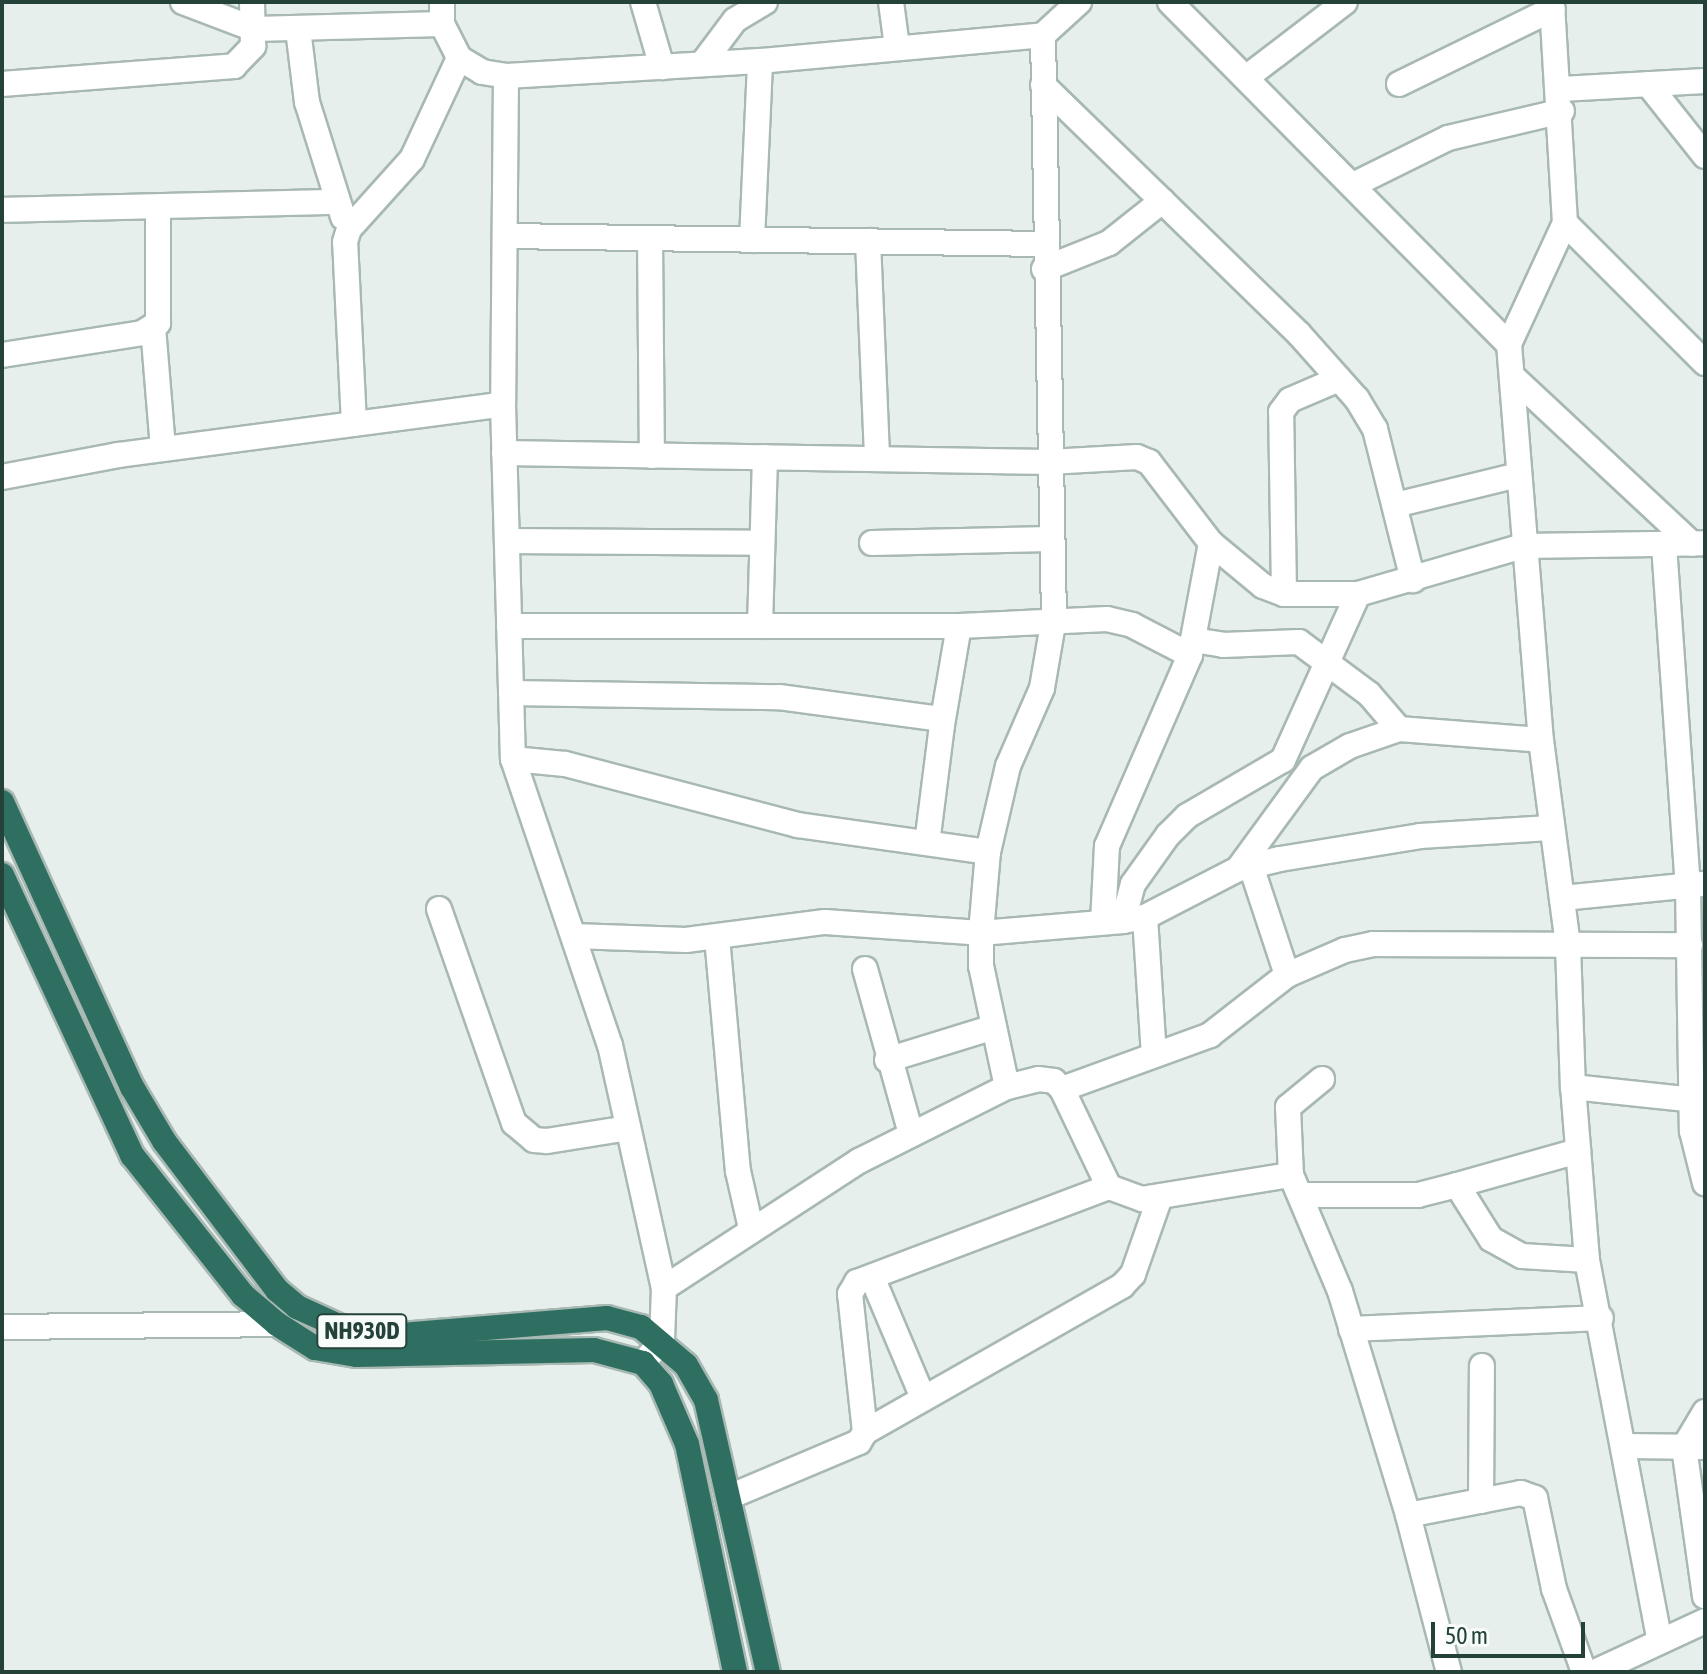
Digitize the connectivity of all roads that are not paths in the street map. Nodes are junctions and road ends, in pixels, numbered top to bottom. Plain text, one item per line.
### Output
1 (183, 2) edge
2 (252, 2) edge
3 (643, 2) edge
4 (765, 2) edge
5 (891, 2) edge
6 (1170, 2) edge
7 (1345, 2) edge
8 (1072, 4) edge
9 (1553, 5) edge
10 (442, 13) edge
11 (254, 29) junction
12 (298, 29) junction
13 (1043, 35) junction
14 (897, 47) junction
15 (459, 58) junction
16 (760, 61) junction
17 (702, 64) junction
18 (662, 67) junction
19 (506, 76) junction
20 (1247, 77) junction
21 (1705, 81) edge
22 (2, 84) edge
23 (1399, 84) dead end
24 (1648, 84) junction
25 (1043, 85) junction
26 (1561, 100) junction
27 (1705, 156) edge
28 (1353, 185) junction
29 (1162, 201) junction
30 (337, 202) junction
31 (158, 208) junction
32 (2, 210) edge
33 (1565, 223) junction
34 (349, 229) junction
35 (505, 236) junction
36 (650, 238) junction
37 (752, 240) junction
38 (868, 241) junction
39 (1044, 244) junction
40 (1044, 269) junction
41 (153, 327) junction
42 (1509, 344) junction
43 (2, 355) edge
44 (1705, 363) edge
45 (1512, 376) junction
46 (1339, 379) junction
47 (503, 404) junction
48 (354, 424) junction
49 (163, 449) junction
50 (504, 453) junction
51 (652, 456) junction
52 (765, 457) junction
53 (877, 459) junction
54 (1049, 462) junction
55 (1518, 475) junction
56 (2, 477) edge
57 (1395, 505) junction
58 (1051, 539) junction
59 (507, 541) junction
60 (762, 543) junction
61 (872, 543) dead end
62 (1211, 543) junction
63 (1698, 543) edge
64 (1664, 545) junction
65 (1523, 546) junction
66 (1413, 580) junction
67 (1284, 594) junction
68 (1358, 594) junction
69 (1054, 618) junction
70 (509, 626) junction
71 (760, 626) junction
72 (959, 626) junction
73 (1192, 648) junction
74 (1328, 662) junction
75 (511, 693) junction
76 (942, 725) junction
77 (1399, 729) junction
78 (1541, 740) junction
79 (513, 759) junction
80 (2, 802) edge
81 (1550, 828) junction
82 (927, 843) junction
83 (988, 852) junction
84 (1245, 868) junction
85 (2, 875) edge
86 (1697, 884) edge
87 (1562, 898) junction
88 (439, 909) dead end
89 (1124, 920) junction
90 (981, 933) junction
91 (574, 936) junction
92 (717, 937) junction
93 (1690, 945) junction
94 (1568, 946) junction
95 (865, 969) dead end
96 (1287, 975) junction
97 (994, 1027) junction
98 (1699, 1034) edge
99 (1154, 1055) junction
100 (887, 1060) junction
101 (1322, 1079) dead end
102 (1007, 1087) junction
103 (1573, 1087) junction
104 (1062, 1089) junction
105 (1700, 1100) edge
106 (628, 1128) junction
107 (911, 1134) junction
108 (1578, 1151) junction
109 (1705, 1183) edge
110 (1296, 1185) junction
111 (1457, 1185) junction
112 (1109, 1187) junction
113 (1160, 1197) junction
114 (751, 1228) junction
115 (1587, 1260) junction
116 (872, 1277) junction
117 (664, 1288) junction
118 (1601, 1318) junction
119 (277, 1324) junction
120 (2, 1327) edge
121 (1351, 1329) junction
122 (662, 1341) junction
123 (643, 1363) junction
124 (1482, 1366) dead end
125 (923, 1398) junction
126 (1705, 1412) edge
127 (865, 1432) junction
128 (1626, 1446) junction
129 (1694, 1447) edge
130 (729, 1497) junction
131 (1481, 1501) junction
132 (1408, 1515) junction
133 (1705, 1597) edge
134 (1705, 1621) edge
135 (1660, 1641) junction
136 (735, 1672) edge
137 (768, 1672) edge
138 (1449, 1672) edge
139 (1584, 1672) edge
140 (1595, 1672) edge

1 - 11 street
2 - 11 street
3 - 18 street
4 - 17 street
5 - 14 street
6 - 20 street
7 - 20 street
8 - 13 street
9 - 23 street
9 - 26 street
10 - 12 street
10 - 15 street
11 - 12 street
11 - 22 street
12 - 30 street
13 - 14 street
13 - 25 street
14 - 16 street
15 - 19 street
15 - 34 street
16 - 17 street
16 - 37 street
17 - 18 street
18 - 19 street
19 - 35 street
20 - 28 street
21 - 24 street
24 - 26 street
24 - 27 street
25 - 29 street
25 - 39 street
26 - 28 street
26 - 33 street
28 - 42 street
29 - 40 street
29 - 46 street
30 - 31 street
30 - 34 street
31 - 32 street
31 - 41 street
33 - 42 street
33 - 44 street
34 - 48 street
35 - 36 street
35 - 47 street
36 - 37 street
36 - 51 street
37 - 38 street
38 - 39 street
38 - 53 street
39 - 40 street
40 - 54 street
41 - 43 street
41 - 49 street
42 - 45 street
45 - 55 street
45 - 63 street
46 - 57 street
46 - 67 street
47 - 48 street
47 - 50 street
48 - 49 street
49 - 56 street
50 - 51 street
50 - 59 street
51 - 52 street
52 - 53 street
52 - 60 street
53 - 54 street
54 - 58 street
54 - 62 street
55 - 57 street
55 - 65 street
57 - 66 street
58 - 61 street
58 - 69 street
59 - 60 street
59 - 70 street
60 - 71 street
62 - 67 street
62 - 73 street
63 - 64 street
64 - 65 street
64 - 86 street
65 - 66 street
65 - 78 street
66 - 68 street
67 - 68 street
68 - 74 street
69 - 72 street
69 - 73 street
69 - 83 street
70 - 71 street
70 - 75 street
71 - 72 street
72 - 76 street
73 - 74 street
73 - 89 street
74 - 77 street
74 - 89 street
75 - 76 street
75 - 79 street
76 - 82 street
77 - 78 street
77 - 84 street
78 - 81 street
79 - 82 street
79 - 91 street
80 - 122 highway, NH930D
81 - 84 street
81 - 87 street
82 - 83 street
83 - 90 street
84 - 89 street
84 - 96 street
85 - 119 highway, NH930D
86 - 87 street
86 - 93 street
87 - 94 street
88 - 106 street
89 - 90 street
89 - 99 street
90 - 92 street
90 - 97 street
91 - 92 street
91 - 106 street
92 - 114 street
93 - 94 street
93 - 98 street
94 - 96 street
94 - 103 street
95 - 100 street
96 - 99 street
97 - 100 street
97 - 102 street
98 - 105 street
99 - 104 street
100 - 107 street
101 - 110 street
102 - 104 street
102 - 107 street
103 - 105 street
103 - 108 street
104 - 112 street
105 - 109 street
106 - 117 street
107 - 114 street
108 - 111 street
108 - 115 street
110 - 111 street
110 - 113 street
110 - 121 street
111 - 115 street
112 - 113 street
112 - 116 street
113 - 125 street
114 - 117 street
115 - 118 street
116 - 125 street
116 - 127 street
117 - 122 street
118 - 121 street
118 - 128 street
119 - 120 street
119 - 123 highway, NH930D
121 - 132 street
122 - 123 street
122 - 130 highway, NH930D
123 - 136 highway
124 - 131 street
125 - 127 street
126 - 129 street
127 - 130 street
128 - 129 street
128 - 135 street
129 - 133 street
130 - 137 highway, NH930D
131 - 132 street
131 - 139 street
132 - 138 street
134 - 135 street
135 - 140 street

